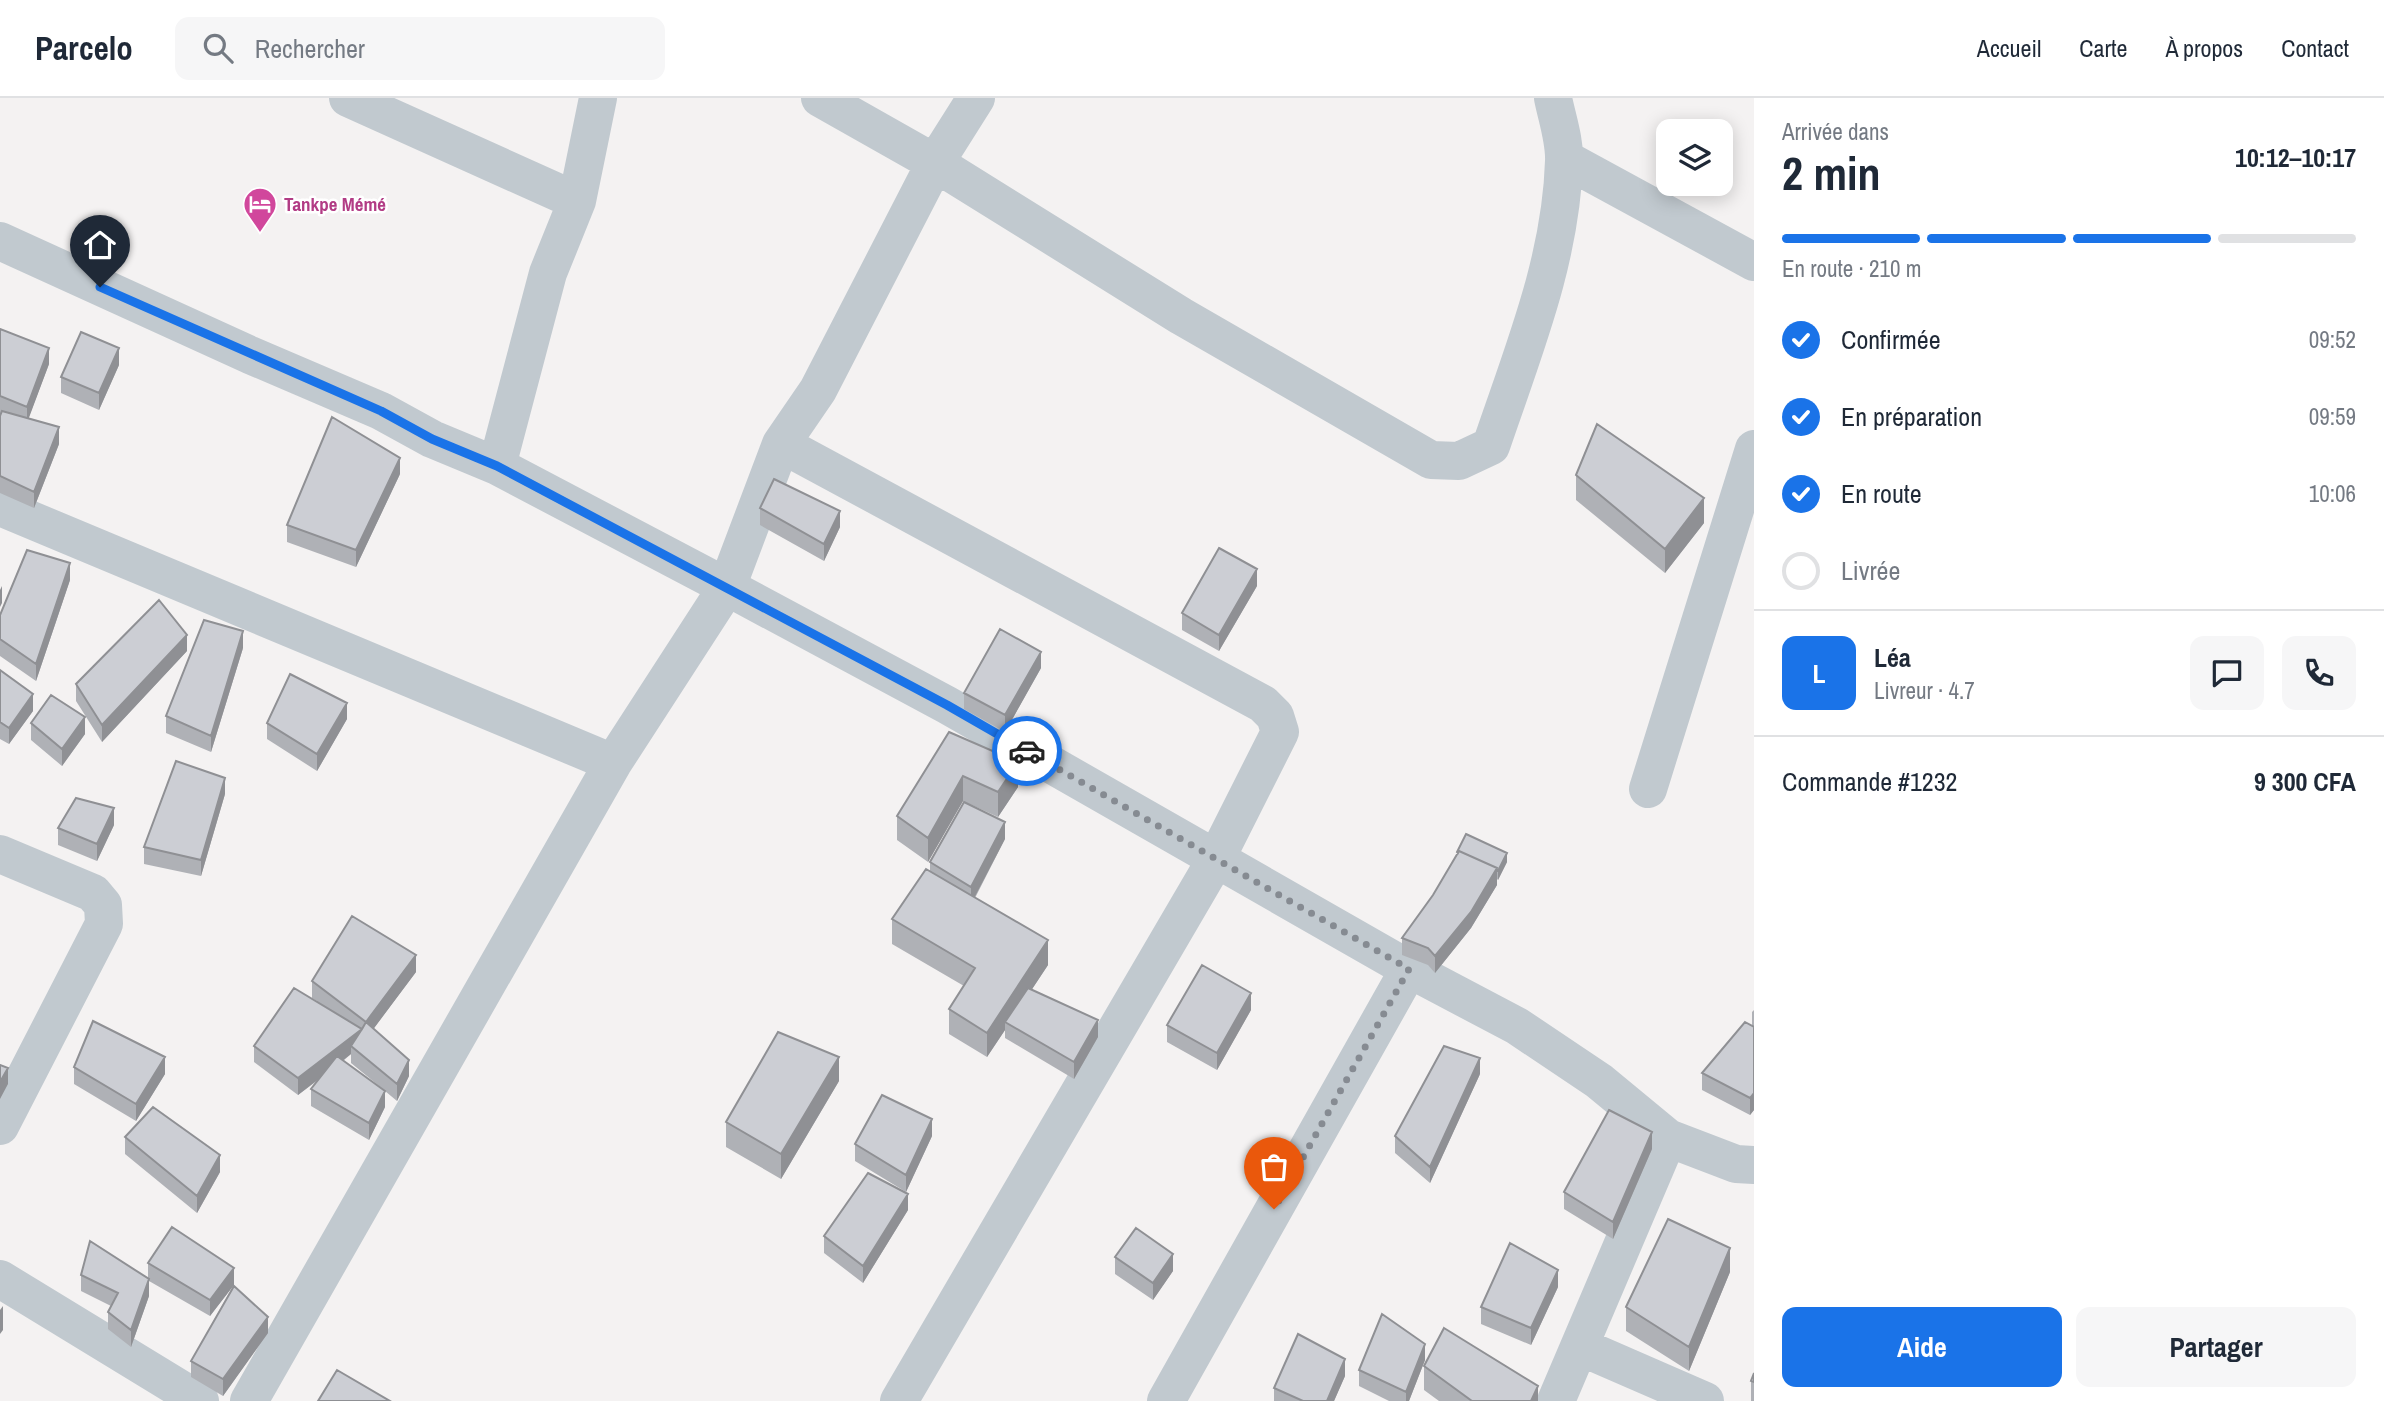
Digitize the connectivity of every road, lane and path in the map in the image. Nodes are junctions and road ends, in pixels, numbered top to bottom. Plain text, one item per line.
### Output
1 (598, 98) edge
2 (820, 98) edge
3 (976, 98) edge
4 (1553, 98) edge
5 (355, 99) edge
6 (1564, 159) junction
7 (935, 163) junction
8 (577, 201) junction
9 (0, 241) edge
10 (1754, 262) edge
11 (781, 444) junction
12 (1754, 449) edge
13 (497, 466) junction
14 (0, 507) edge
15 (727, 587) junction
16 (613, 763) junction
17 (1648, 789) dead end
18 (0, 854) edge
19 (1216, 859) junction
20 (1409, 969) junction
21 (0, 1126) edge
22 (1668, 1138) junction
23 (1754, 1165) edge
24 (0, 1279) edge
25 (1581, 1347) junction
26 (200, 1401) edge
27 (249, 1401) edge
28 (899, 1401) edge
29 (1166, 1401) edge
30 (1556, 1401) edge
31 (1705, 1401) edge

1 - 8 street
2 - 7 street
3 - 7 street
4 - 6 street
5 - 8 street
6 - 7 street
6 - 10 street
7 - 11 street
8 - 13 street
9 - 13 street
11 - 15 street
11 - 19 street
12 - 17 street
13 - 15 street
14 - 16 street
15 - 16 street
15 - 19 street
16 - 27 street
18 - 21 street
19 - 20 street
19 - 28 street
20 - 22 street
20 - 29 street
22 - 23 street
22 - 25 street
24 - 26 street
25 - 30 street
25 - 31 street

